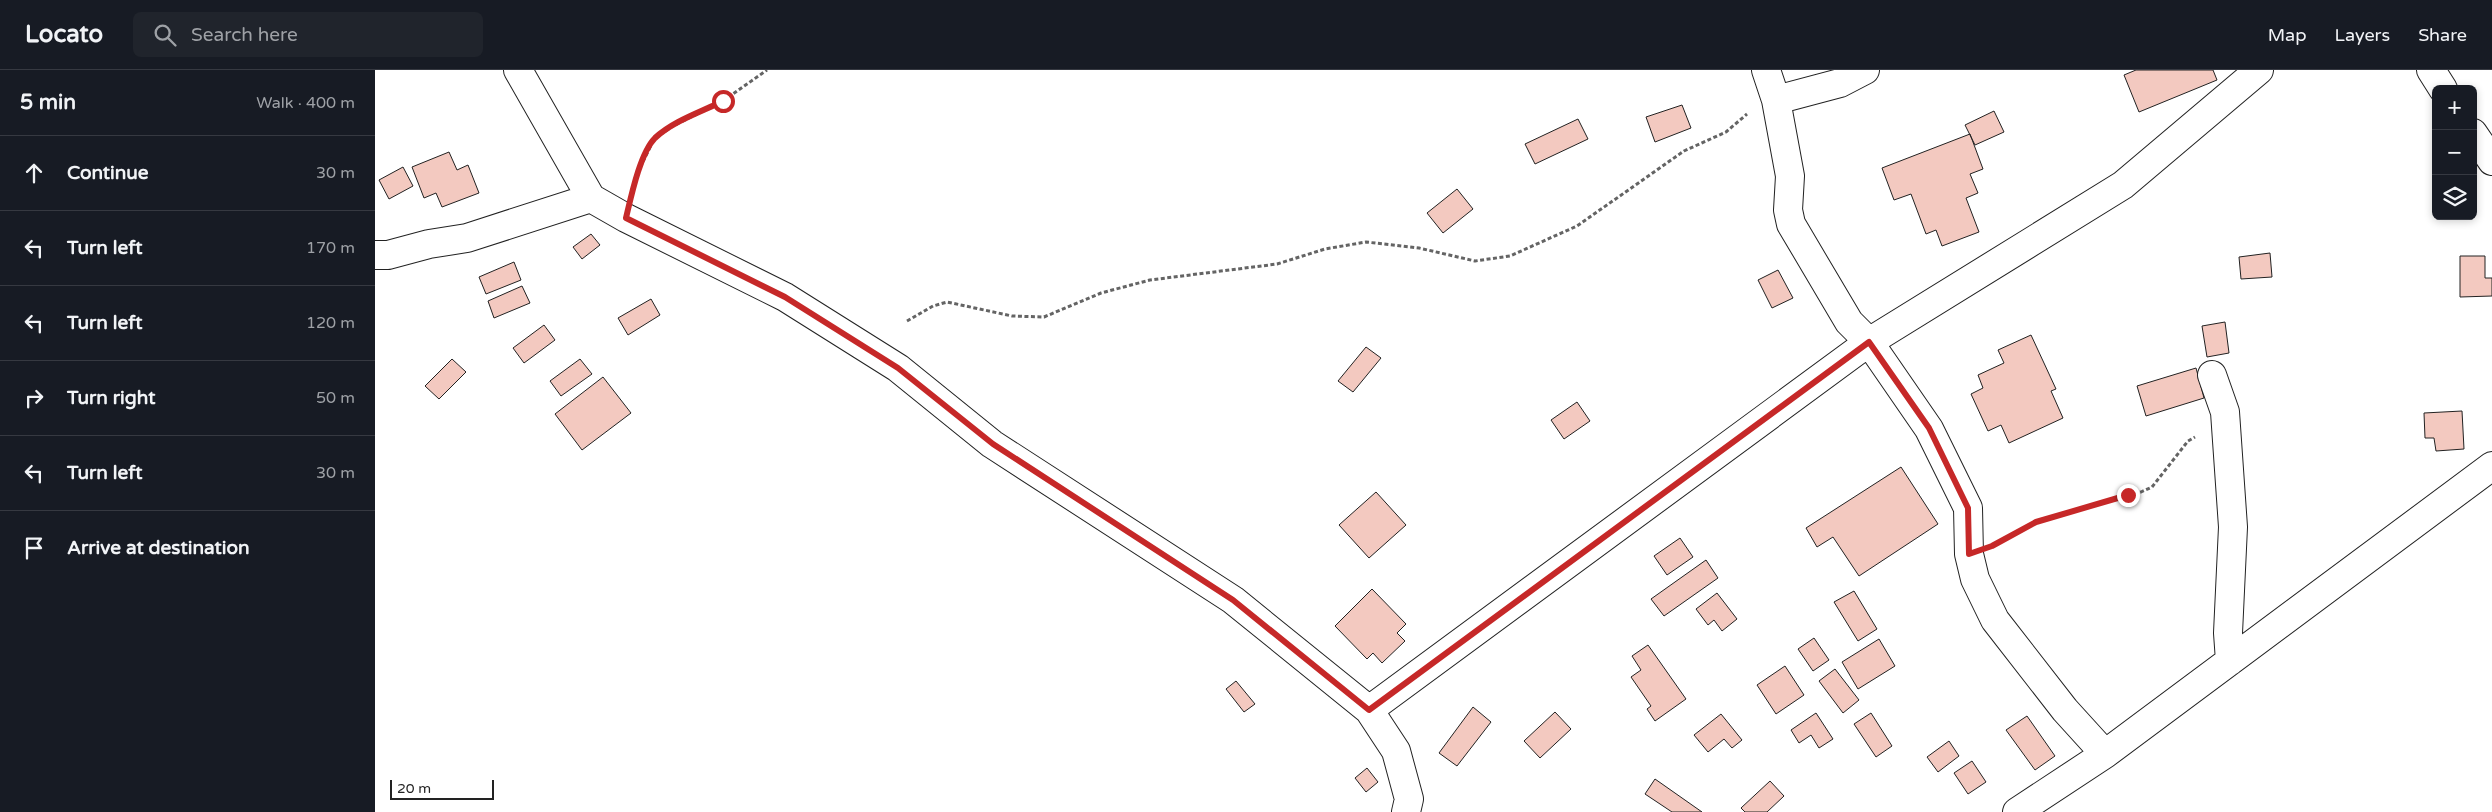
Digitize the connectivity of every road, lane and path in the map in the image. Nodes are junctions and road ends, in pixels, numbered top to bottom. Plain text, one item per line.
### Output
1 (518, 70) edge
2 (767, 70) edge
3 (1766, 70) edge
4 (1865, 70) edge
5 (2259, 70) edge
6 (2431, 70) edge
7 (2440, 85) edge
8 (1776, 100) junction
9 (2477, 139) edge
10 (2492, 160) edge
11 (591, 198) junction
12 (626, 218) junction
13 (375, 255) edge
14 (907, 321) dead end
15 (1869, 342) junction
16 (2212, 375) dead end
17 (2227, 426) junction
18 (2492, 466) edge
19 (1969, 554) junction
20 (2230, 661) junction
21 (1369, 710) junction
22 (2105, 754) junction
23 (1406, 812) edge
24 (2017, 812) edge

1 - 11 street
2 - 12 path
3 - 8 street
4 - 8 street
5 - 15 street
6 - 7 street
8 - 14 path
8 - 15 street
9 - 10 street
11 - 12 street
11 - 13 street
12 - 21 street
15 - 19 street
15 - 21 street
16 - 17 street
17 - 19 path
17 - 20 street
18 - 20 street
19 - 22 street
20 - 22 street
21 - 23 street
22 - 24 street

